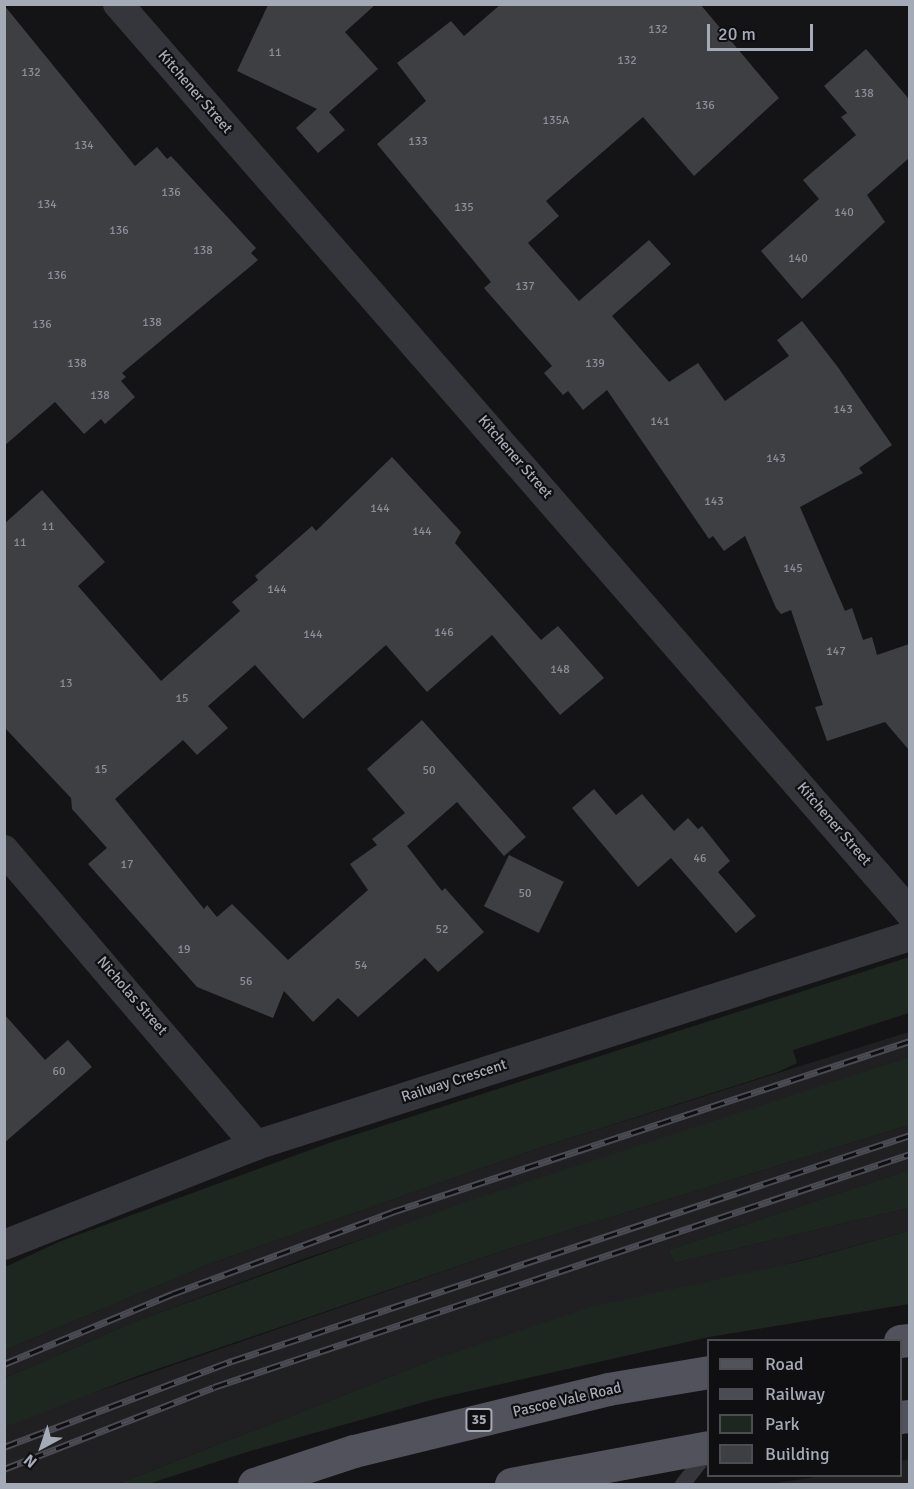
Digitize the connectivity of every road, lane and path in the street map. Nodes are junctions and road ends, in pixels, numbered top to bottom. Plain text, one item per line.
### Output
1 (130, 9) edge
2 (4, 850) edge
3 (909, 913) edge
4 (909, 936) edge
5 (256, 1145) junction
6 (4, 1245) edge
7 (707, 1372) edge
8 (707, 1449) edge
9 (707, 1450) edge
10 (254, 1485) edge
11 (511, 1485) edge
12 (682, 1485) edge

1 - 3 street, Kitchener Street
2 - 5 street, Nicholas Street
4 - 5 street, Railway Crescent
5 - 6 street, Railway Crescent
7 - 10 main road, Pascoe Vale Road / 35
8 - 11 main road
9 - 12 lane

